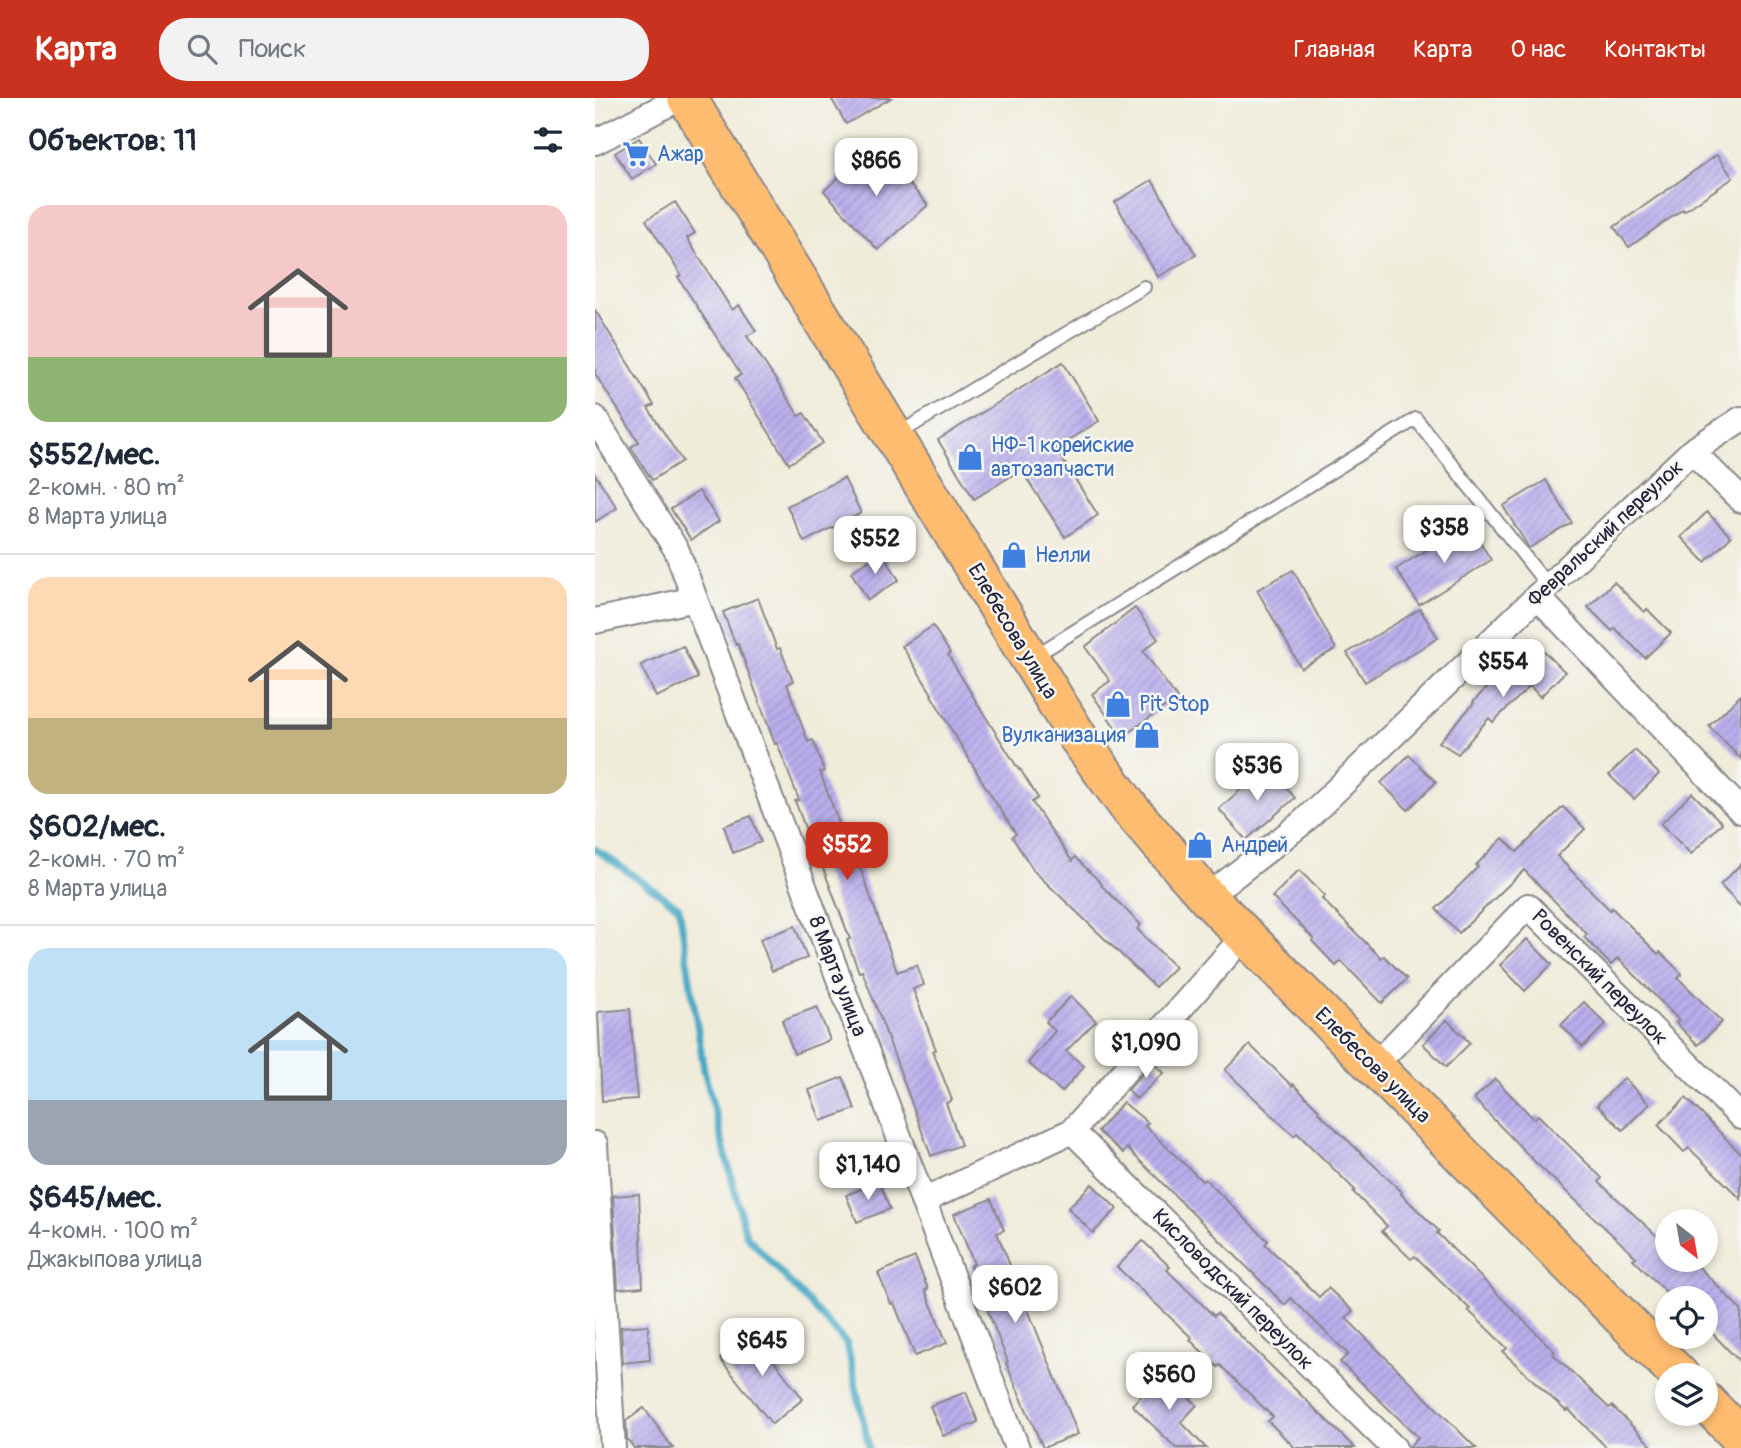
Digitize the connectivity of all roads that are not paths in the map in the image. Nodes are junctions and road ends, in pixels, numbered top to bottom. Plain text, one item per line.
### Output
1 (680, 98) edge
2 (687, 98) edge
3 (595, 142) edge
4 (1144, 287) dead end
5 (595, 418) edge
6 (1741, 419) edge
7 (894, 436) junction
8 (1692, 451) junction
9 (1741, 500) edge
10 (1543, 591) junction
11 (695, 600) junction
12 (595, 621) edge
13 (1030, 659) junction
14 (1737, 798) edge
15 (1207, 897) junction
16 (1245, 935) junction
17 (1374, 1066) junction
18 (1741, 1117) edge
19 (1072, 1131) junction
20 (595, 1144) edge
21 (923, 1200) junction
22 (1667, 1363) edge
23 (1718, 1417) edge
24 (1736, 1440) edge
25 (613, 1448) edge
26 (1017, 1448) edge
27 (1394, 1448) edge

1 - 3 street
2 - 7 main road, Елебесова улица
4 - 7 lane
5 - 11 street, 8 Марта улица
6 - 8 street, Февральский переулок
7 - 13 main road, Елебесова улица
8 - 9 street
8 - 10 street, Февральский переулок
10 - 13 lane
10 - 14 street
10 - 15 street, Февральский переулок
11 - 12 street
11 - 21 street, 8 Марта улица
13 - 15 main road, Елебесова улица
15 - 16 main road, Елебесова улица
16 - 17 main road, Елебесова улица
16 - 19 street
17 - 18 street, Ровенский переулок
17 - 22 main road, Елебесова улица
19 - 21 street
19 - 27 street, Кисловодский переулок
20 - 25 street
21 - 26 street, 8 Марта улица
23 - 24 main road

